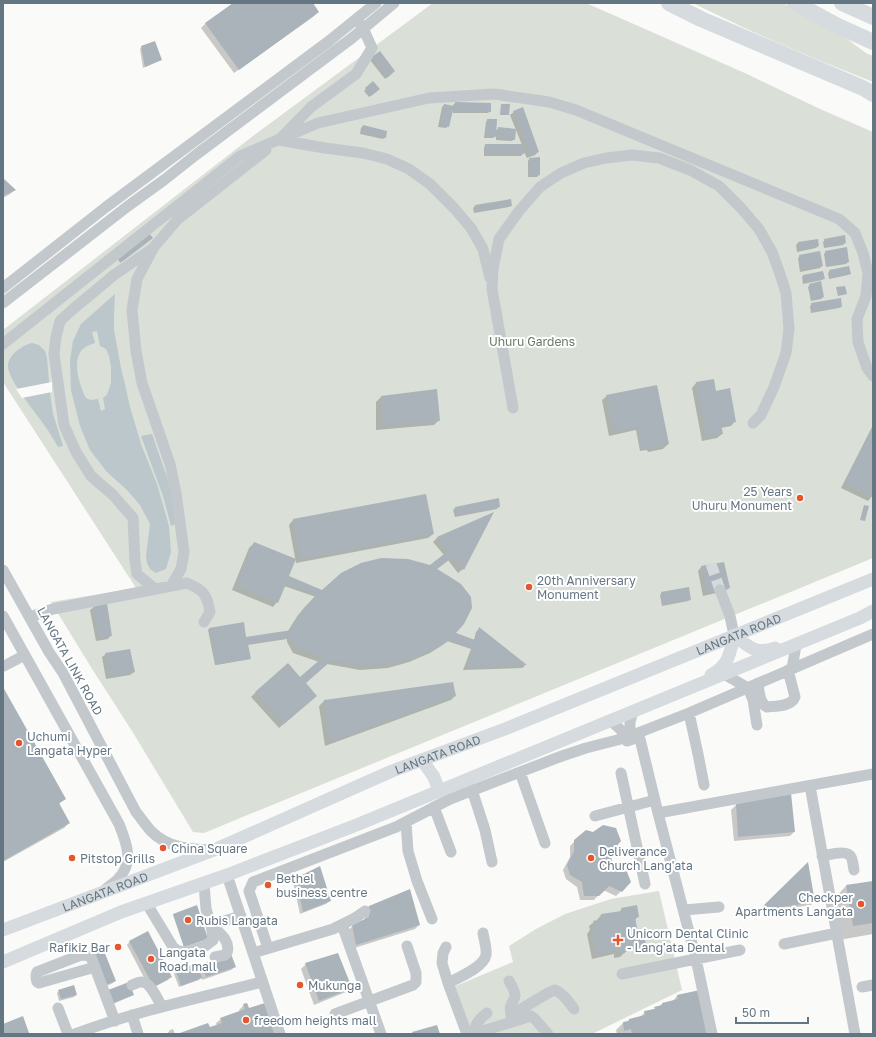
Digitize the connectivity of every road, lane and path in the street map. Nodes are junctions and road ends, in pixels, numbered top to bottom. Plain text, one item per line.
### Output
1 (376, 3) edge
2 (394, 3) edge
3 (669, 3) edge
4 (795, 3) edge
5 (842, 3) edge
6 (873, 17) edge
7 (356, 18) junction
8 (838, 26) junction
9 (363, 28) junction
10 (873, 42) edge
11 (873, 48) edge
12 (873, 94) edge
13 (255, 96) junction
14 (262, 105) junction
15 (279, 140) junction
16 (154, 247) junction
17 (3, 288) edge
18 (492, 289) junction
19 (3, 303) edge
20 (3, 344) edge
21 (873, 376) edge
22 (513, 408) dead end
23 (753, 423) dead end
24 (3, 570) edge
25 (873, 579) edge
26 (171, 586) junction
27 (155, 589) junction
28 (720, 590) tunnel mouth
29 (873, 611) edge
30 (3, 616) edge
31 (30, 617) junction
32 (860, 618) junction
33 (204, 622) dead end
34 (873, 634) edge
35 (734, 636) junction
36 (796, 644) junction
37 (25, 654) junction
38 (4, 666) dead end
39 (790, 669) junction
40 (724, 674) junction
41 (753, 685) junction
42 (667, 698) junction
43 (633, 711) junction
44 (689, 713) junction
45 (611, 721) junction
46 (757, 725) dead end
47 (632, 738) junction
48 (422, 760) junction
49 (520, 772) junction
50 (621, 773) dead end
51 (873, 774) edge
52 (704, 785) dead end
53 (810, 786) junction
54 (472, 790) junction
55 (439, 791) junction
56 (655, 800) junction
57 (434, 807) junction
58 (628, 807) junction
59 (658, 813) junction
60 (595, 816) dead end
61 (406, 822) junction
62 (354, 826) junction
63 (359, 841) junction
64 (545, 843) dead end
65 (214, 850) junction
66 (451, 852) dead end
67 (822, 856) junction
68 (492, 862) dead end
69 (854, 870) dead end
70 (227, 875) junction
71 (204, 884) junction
72 (645, 884) dead end
73 (103, 892) junction
74 (146, 904) junction
75 (719, 907) dead end
76 (684, 910) junction
77 (365, 912) dead end
78 (241, 916) junction
79 (432, 919) dead end
80 (211, 925) junction
81 (342, 926) junction
82 (3, 930) edge
83 (483, 933) dead end
84 (837, 933) junction
85 (784, 944) dead end
86 (407, 946) dead end
87 (446, 947) dead end
88 (268, 948) junction
89 (740, 950) dead end
90 (253, 953) junction
91 (215, 957) dead end
92 (696, 959) junction
93 (3, 962) edge
94 (94, 968) junction
95 (622, 974) dead end
96 (509, 981) dead end
97 (262, 982) junction
98 (448, 983) junction
99 (132, 985) dead end
100 (369, 1000) junction
101 (162, 1007) junction
102 (58, 1008) dead end
103 (574, 1009) dead end
104 (487, 1013) dead end
105 (335, 1014) dead end
106 (132, 1015) junction
107 (512, 1018) junction
108 (115, 1021) junction
109 (852, 1033) edge
110 (68, 1034) edge
111 (75, 1034) edge
112 (138, 1034) edge
113 (280, 1034) edge
114 (381, 1034) edge
115 (472, 1034) edge
116 (548, 1034) edge
117 (712, 1034) edge

1 - 7 street
2 - 9 street
3 - 12 highway
4 - 8 highway
5 - 6 highway
7 - 9 street
7 - 13 street
8 - 10 highway
8 - 11 highway
9 - 14 street
9 - 15 street
13 - 14 street
13 - 17 street
14 - 19 street
15 - 16 street
15 - 18 street
15 - 20 street
15 - 21 street
16 - 26 street
16 - 27 street
18 - 22 street
18 - 23 street
24 - 31 street, LANGATA LINK ROAD
25 - 35 main road, LANGATA ROAD
26 - 27 street
26 - 33 street
27 - 31 street
28 - 35 street
29 - 32 main road
30 - 37 street
31 - 65 street, LANGATA LINK ROAD
32 - 35 main road
32 - 36 main road
34 - 39 street
35 - 42 main road
35 - 48 main road, LANGATA ROAD
36 - 39 street
36 - 40 main road
37 - 38 street
37 - 73 street
39 - 41 street
39 - 41 street
40 - 41 street
40 - 42 main road
41 - 44 street
41 - 46 street
42 - 43 main road
43 - 45 main road
43 - 47 street
44 - 47 street
44 - 52 street
45 - 47 street
45 - 55 main road
47 - 49 street
47 - 56 street
48 - 55 main road
48 - 65 main road, LANGATA ROAD
49 - 54 street
49 - 64 street
50 - 58 street
51 - 53 street
53 - 59 street
53 - 67 street
54 - 57 street
54 - 68 street
55 - 62 main road
56 - 58 street
56 - 59 street
57 - 61 street
57 - 66 street
58 - 60 street
58 - 72 street
59 - 76 street
61 - 63 street
61 - 79 street
62 - 63 street
62 - 70 main road
63 - 88 street
65 - 73 main road, LANGATA ROAD
67 - 69 street
67 - 84 street
70 - 71 main road
70 - 78 street
71 - 74 main road
71 - 80 street
73 - 82 main road, LANGATA ROAD
74 - 80 street
74 - 93 main road
75 - 76 street
76 - 92 street
77 - 81 street
78 - 80 street
78 - 90 street
80 - 91 street
81 - 88 street
81 - 100 street
83 - 98 street
84 - 85 street
84 - 109 street
86 - 100 street
87 - 98 street
88 - 90 street
89 - 92 street
90 - 97 street
92 - 95 street
92 - 117 street
94 - 94 street
94 - 108 street
96 - 107 street
97 - 101 street
97 - 113 street
98 - 115 street
99 - 101 street
100 - 105 street
100 - 114 street
101 - 106 street
102 - 110 street
103 - 107 street
104 - 115 street
106 - 108 street
106 - 112 street
107 - 115 street
107 - 116 street
108 - 111 street

